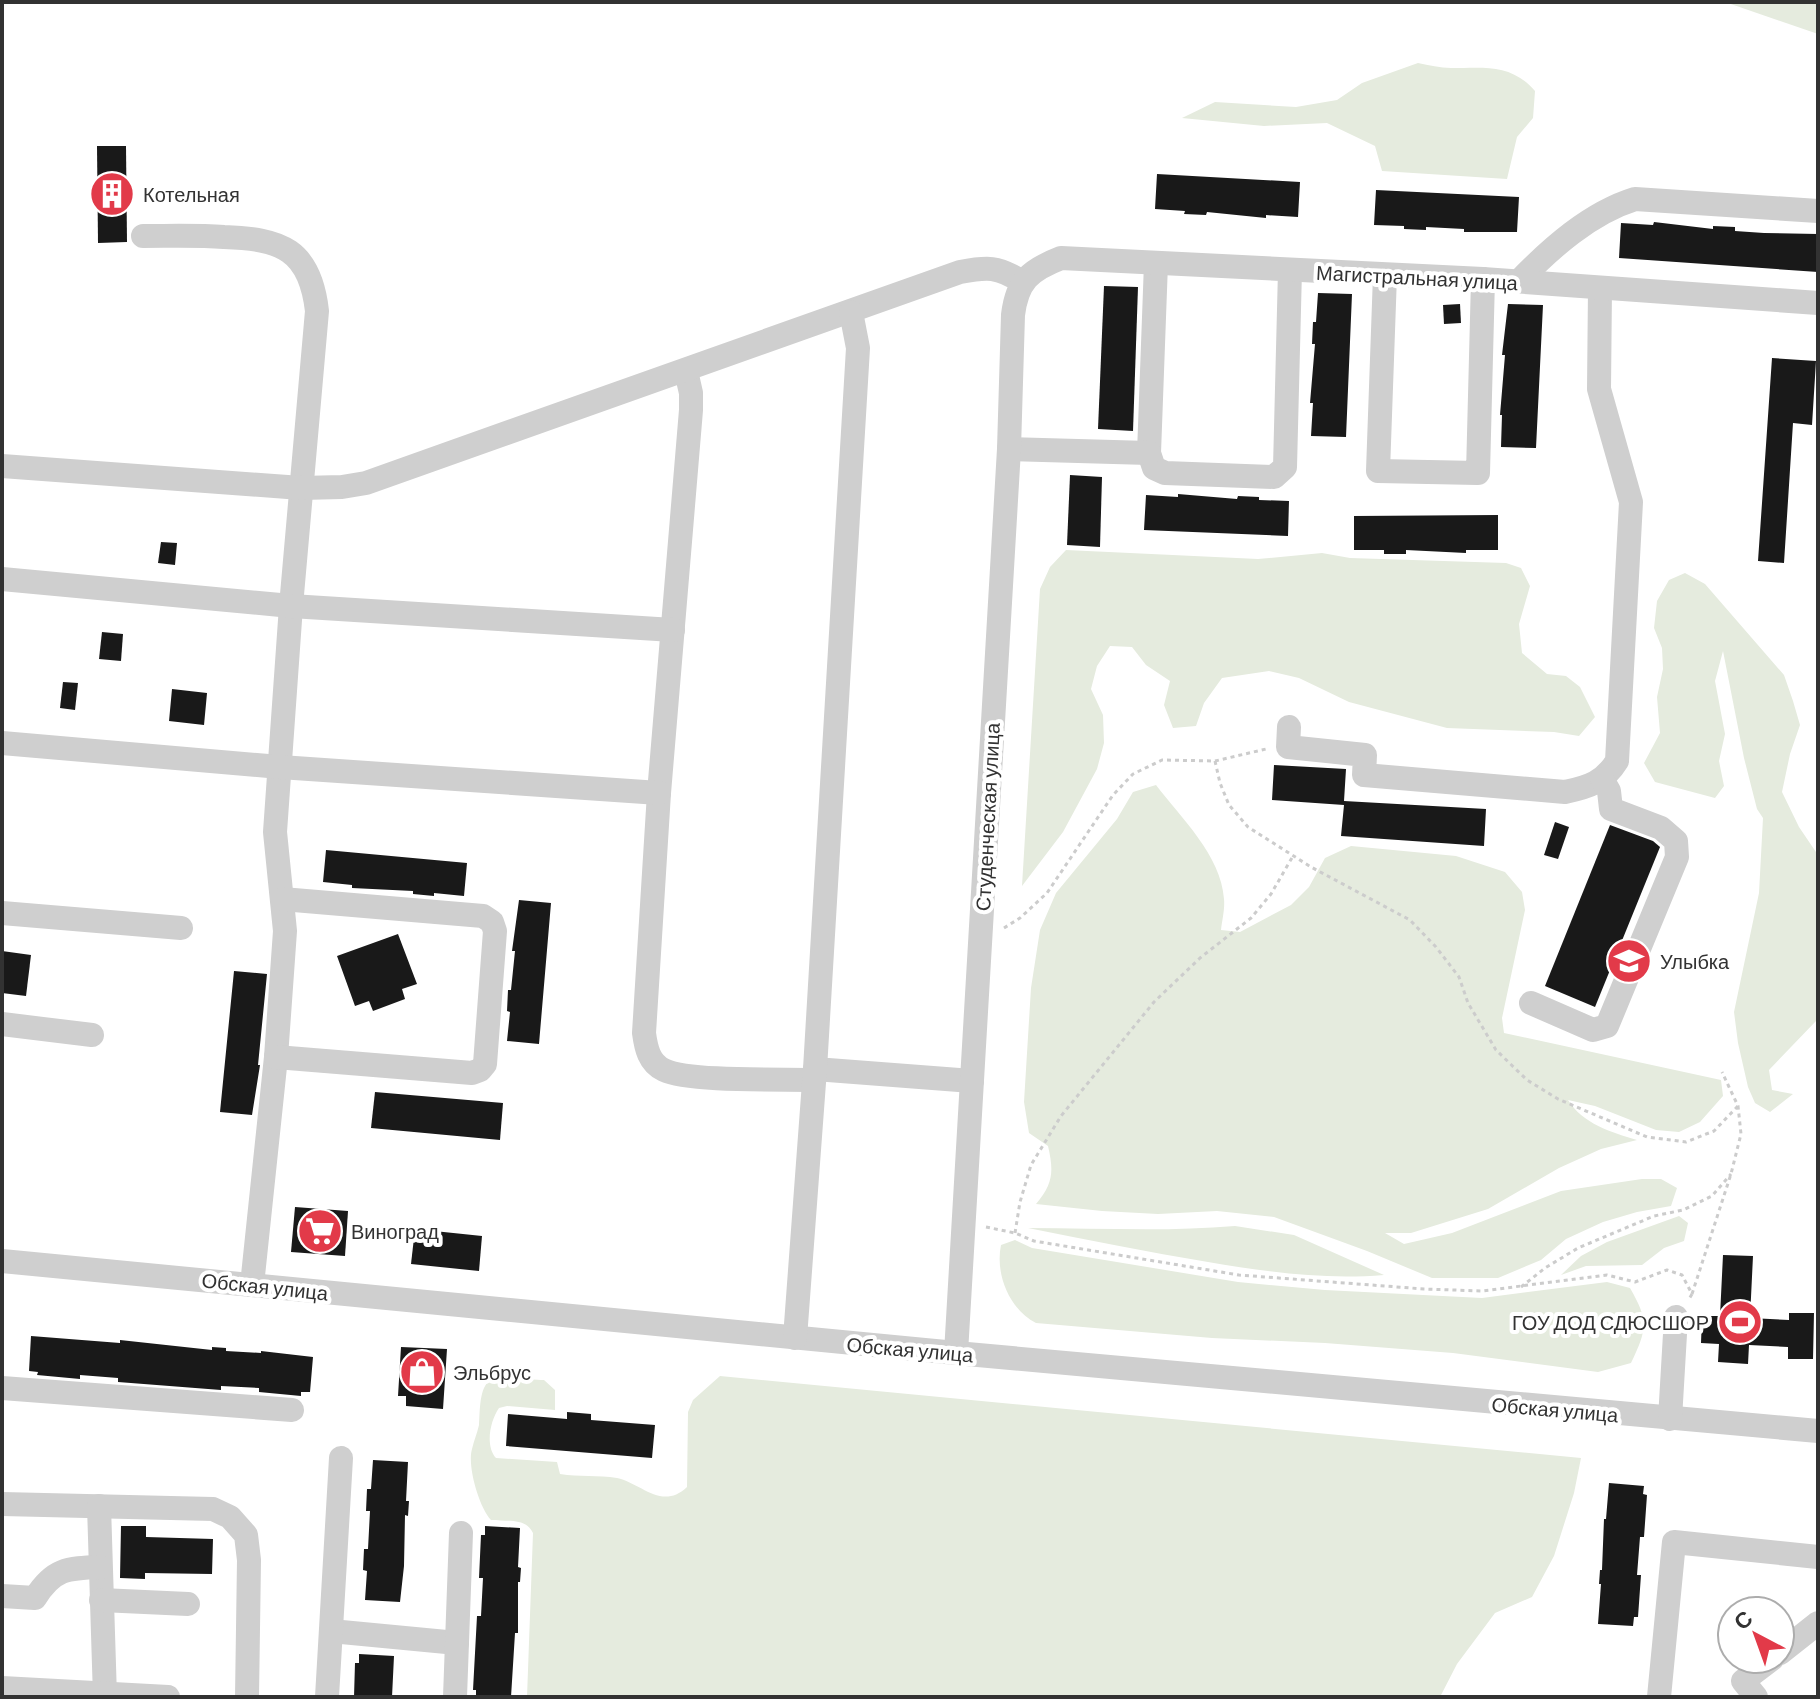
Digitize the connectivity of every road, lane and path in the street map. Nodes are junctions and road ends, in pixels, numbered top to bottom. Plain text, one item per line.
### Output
1 (1818, 211) edge
2 (143, 236) dead end
3 (1156, 263) junction
4 (1290, 270) junction
5 (1385, 275) junction
6 (1483, 279) junction
7 (1519, 281) junction
8 (1022, 282) junction
9 (1600, 288) junction
10 (1818, 303) edge
11 (851, 312) junction
12 (686, 371) junction
13 (1009, 449) junction
14 (1149, 453) junction
15 (2, 466) edge
16 (301, 488) junction
17 (2, 579) edge
18 (291, 606) junction
19 (673, 630) junction
20 (1288, 737) joint
21 (2, 743) edge
22 (1215, 761) junction
23 (280, 767) junction
24 (1602, 779) junction
25 (659, 793) junction
26 (1293, 856) junction
27 (282, 899) junction
28 (2, 913) edge
29 (181, 928) dead end
30 (980, 942) junction
31 (1531, 1003) dead end
32 (2, 1024) edge
33 (92, 1035) dead end
34 (276, 1057) junction
35 (1722, 1072) dead end
36 (814, 1074) junction
37 (972, 1081) junction
38 (1738, 1106) junction
39 (1731, 1174) junction
40 (963, 1222) junction
41 (1015, 1233) junction
42 (2, 1261) edge
43 (252, 1285) junction
44 (1521, 1287) junction
45 (1692, 1294) junction
46 (1676, 1317) joint
47 (795, 1338) junction
48 (956, 1353) junction
49 (2, 1388) edge
50 (292, 1410) dead end
51 (1670, 1419) junction
52 (1818, 1431) edge
53 (341, 1458) dead end
54 (2, 1504) edge
55 (99, 1506) junction
56 (461, 1533) dead end
57 (1818, 1557) edge
58 (100, 1567) junction
59 (2, 1596) edge
60 (101, 1600) junction
61 (188, 1604) dead end
62 (1818, 1623) edge
63 (331, 1631) junction
64 (1796, 1640) edge
65 (457, 1643) junction
66 (1751, 1675) edge
67 (2, 1688) edge
68 (105, 1695) edge
69 (168, 1697) edge
70 (247, 1697) edge
71 (327, 1697) edge
72 (455, 1697) edge
73 (1659, 1697) edge
74 (1756, 1697) edge

1 - 7 street
2 - 16 street
3 - 4 street, Магистральная улица
3 - 8 street, Магистральная улица
3 - 14 street
4 - 5 street, Магистральная улица
4 - 14 street
5 - 6 street, Магистральная улица
5 - 6 street
6 - 7 street, Магистральная улица
7 - 9 street, Магистральная улица
8 - 11 street
8 - 13 street, Студенческая улица
9 - 10 street, Магистральная улица
9 - 24 street
11 - 12 street
11 - 36 street
12 - 16 street
12 - 19 street
13 - 14 street
13 - 30 street, Студенческая улица
15 - 16 street
16 - 18 street
17 - 18 street
18 - 19 street
18 - 23 street
19 - 25 street
20 - 22 path
20 - 24 street
21 - 23 street
22 - 26 path
22 - 30 path
23 - 25 street
23 - 27 street
24 - 31 street
25 - 36 street
26 - 38 path
26 - 41 path
27 - 34 street
27 - 34 street
28 - 29 street
30 - 37 street, Студенческая улица
32 - 33 street
34 - 43 street
35 - 38 path
36 - 37 street
36 - 47 street
37 - 40 street, Студенческая улица
38 - 39 path
39 - 44 path
39 - 45 path
40 - 41 path
40 - 48 street, Студенческая улица
41 - 44 path
42 - 43 street, Обская улица
43 - 47 street, Обская улица
44 - 45 path
45 - 46 path
46 - 51 street
47 - 48 street, Обская улица
48 - 51 street, Обская улица
49 - 50 street
51 - 52 street, Обская улица
53 - 63 street
54 - 55 street
55 - 58 street
55 - 70 street
56 - 65 street
57 - 73 street
58 - 59 street
58 - 60 street
60 - 61 street
60 - 68 street
62 - 64 street
63 - 65 street
63 - 71 street
65 - 72 street
66 - 74 street
67 - 68 street
68 - 69 street

